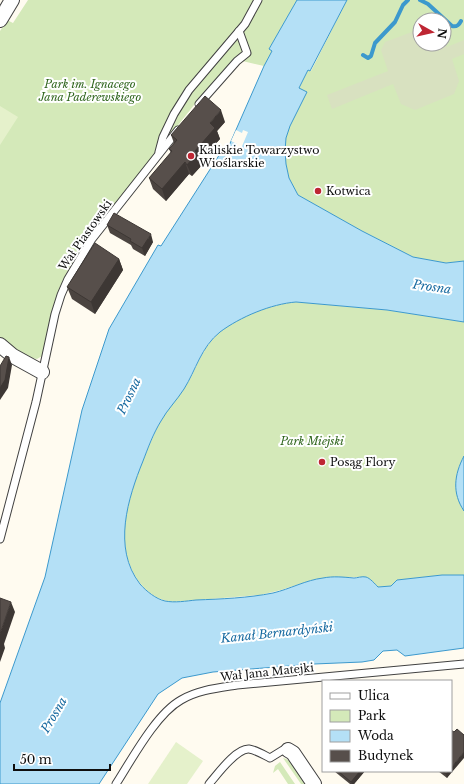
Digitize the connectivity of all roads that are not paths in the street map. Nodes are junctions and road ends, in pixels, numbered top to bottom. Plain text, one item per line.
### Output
1 (12, 0) edge
2 (258, 0) edge
3 (0, 20) edge
4 (239, 31) junction
5 (196, 108) edge
6 (182, 126) edge
7 (158, 156) junction
8 (0, 345) edge
9 (42, 372) junction
10 (0, 538) edge
11 (464, 664) edge
12 (288, 750) joint
13 (116, 784) edge
14 (209, 784) edge
15 (314, 784) edge

1 - 3 street
2 - 4 lane
4 - 5 lane
4 - 7 lane
6 - 7 lane, Wał Piastowski
7 - 9 lane, Wał Piastowski
8 - 9 street
9 - 10 lane, Wał Piastowski
11 - 13 lane, Wał Jana Matejki
12 - 14 lane
12 - 15 street

